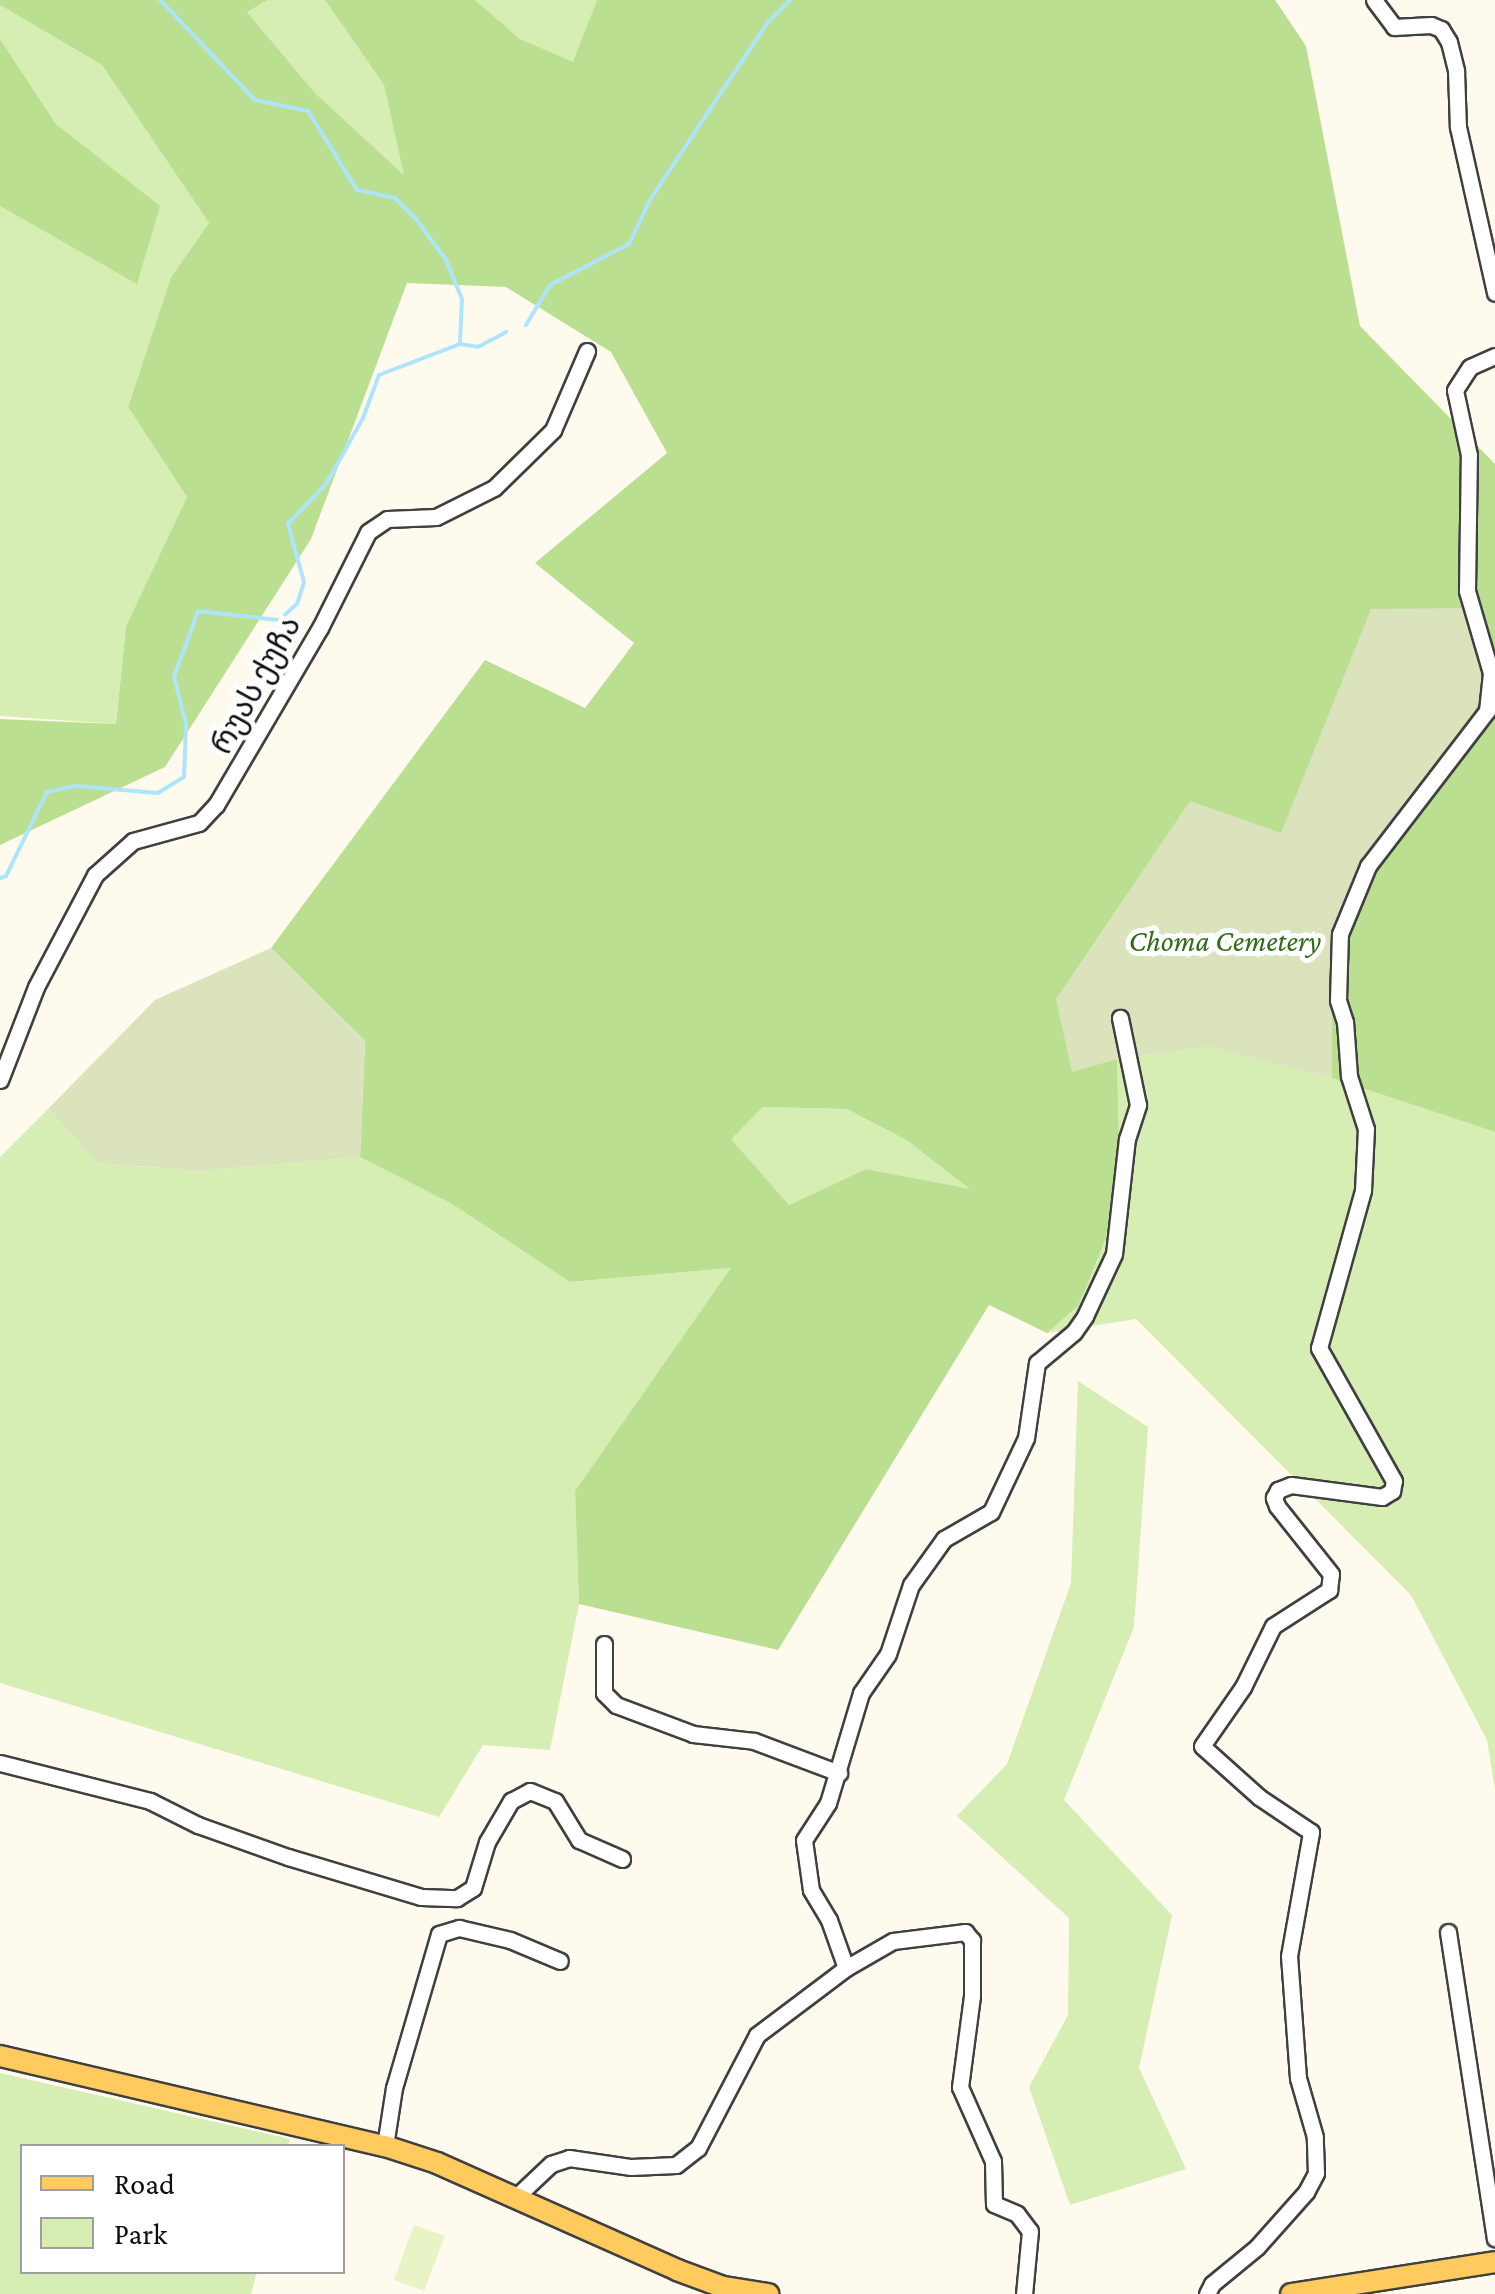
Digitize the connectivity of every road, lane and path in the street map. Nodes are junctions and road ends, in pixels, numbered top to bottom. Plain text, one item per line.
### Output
1 (1374, 0) edge
2 (1495, 293) edge
3 (586, 351) dead end
4 (1495, 356) edge
5 (1120, 1018) dead end
6 (0, 1080) edge
7 (604, 1644) dead end
8 (0, 1763) edge
9 (838, 1774) junction
10 (622, 1859) dead end
11 (1448, 1932) dead end
12 (560, 1961) dead end
13 (846, 1968) junction
14 (0, 2056) edge
15 (385, 2146) junction
16 (516, 2197) junction
17 (1495, 2238) edge
18 (1495, 2262) edge
19 (721, 2291) edge
20 (768, 2294) edge
21 (1024, 2294) edge
22 (1207, 2294) edge
23 (1291, 2294) edge

1 - 2 street
3 - 6 street, რუას ქუჩა
4 - 22 street
5 - 9 street
7 - 9 street
8 - 10 street
9 - 13 street
11 - 17 street
12 - 15 street
13 - 16 street
13 - 21 street
14 - 15 main road
15 - 16 main road
16 - 19 main road
18 - 23 main road
19 - 20 main road

